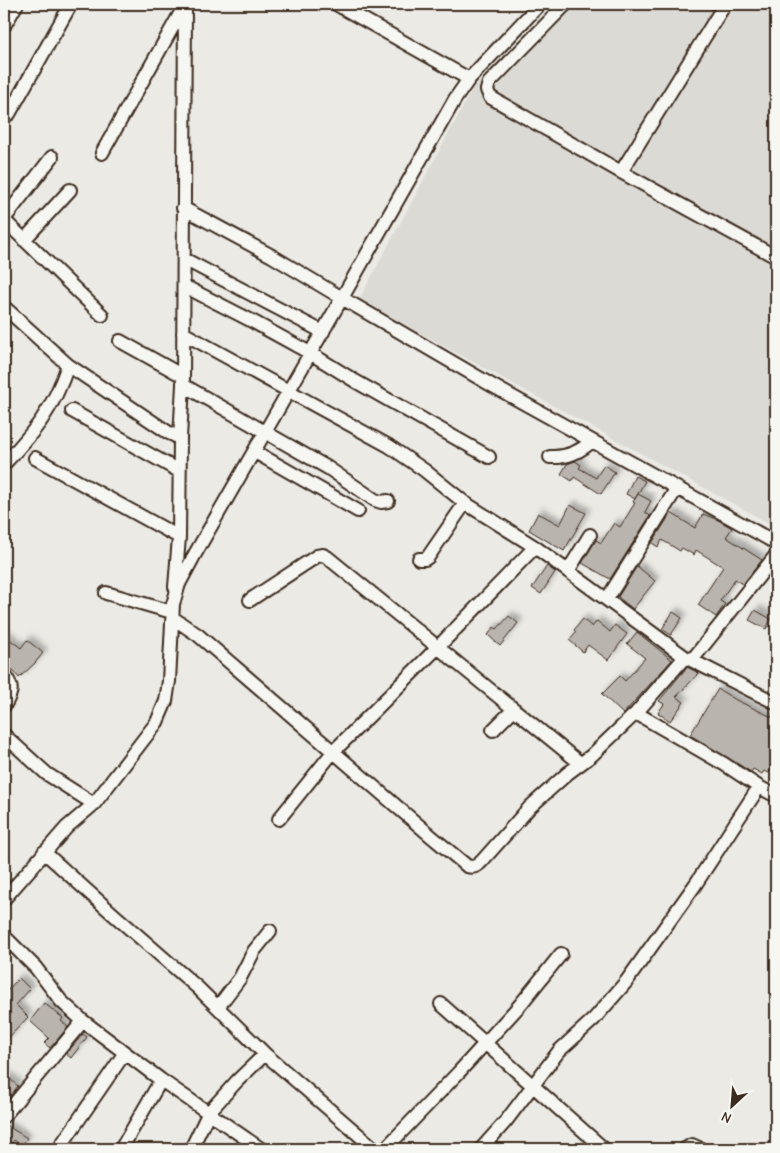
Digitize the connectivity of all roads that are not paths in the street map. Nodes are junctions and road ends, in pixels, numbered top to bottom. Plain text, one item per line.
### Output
1 (17, 4) edge
2 (71, 4) edge
3 (336, 4) edge
4 (540, 4) edge
5 (566, 4) edge
6 (725, 4) edge
7 (186, 5) edge
8 (4, 26) edge
9 (469, 79) junction
10 (8, 114) dead end
11 (102, 153) dead end
12 (52, 157) dead end
13 (621, 172) junction
14 (70, 190) dead end
15 (183, 208) junction
16 (4, 220) edge
17 (24, 240) junction
18 (776, 257) edge
19 (184, 259) junction
20 (184, 286) junction
21 (342, 298) junction
22 (4, 307) edge
23 (102, 315) dead end
24 (323, 332) junction
25 (183, 333) junction
26 (120, 341) dead end
27 (310, 353) junction
28 (69, 366) junction
29 (183, 381) junction
30 (289, 392) junction
31 (72, 410) dead end
32 (266, 432) junction
33 (180, 438) junction
34 (592, 441) junction
35 (255, 452) junction
36 (550, 456) dead end
37 (489, 457) dead end
38 (35, 458) dead end
39 (4, 464) edge
40 (179, 471) junction
41 (678, 488) junction
42 (388, 500) dead end
43 (465, 503) junction
44 (358, 511) dead end
45 (590, 535) dead end
46 (179, 537) junction
47 (776, 543) edge
48 (534, 547) junction
49 (776, 554) edge
50 (419, 559) dead end
51 (568, 571) junction
52 (106, 593) dead end
53 (175, 594) junction
54 (607, 599) junction
55 (250, 600) dead end
56 (172, 615) junction
57 (438, 648) junction
58 (688, 658) junction
59 (4, 673) edge
60 (776, 703) edge
61 (4, 706) edge
62 (514, 709) junction
63 (636, 713) junction
64 (493, 730) dead end
65 (4, 735) edge
66 (334, 752) junction
67 (580, 763) junction
68 (759, 787) junction
69 (776, 796) edge
70 (98, 799) junction
71 (279, 819) dead end
72 (44, 852) junction
73 (4, 899) edge
74 (270, 931) dead end
75 (4, 936) edge
76 (560, 954) dead end
77 (442, 1004) dead end
78 (218, 1007) junction
79 (83, 1021) junction
80 (485, 1042) junction
81 (124, 1054) junction
82 (266, 1054) junction
83 (160, 1080) junction
84 (533, 1085) junction
85 (208, 1112) junction
86 (4, 1116) edge
87 (62, 1144) dead end
88 (121, 1149) edge
89 (191, 1149) edge
90 (261, 1149) edge
91 (375, 1149) edge
92 (385, 1149) edge
93 (481, 1149) edge
94 (604, 1149) edge
95 (686, 1149) edge
96 (701, 1149) edge

1 - 8 street
2 - 10 street
3 - 9 street
4 - 9 street
5 - 13 street
6 - 13 street
7 - 11 street
7 - 15 street
9 - 21 street
12 - 16 street
13 - 18 street
14 - 17 street
15 - 19 street
15 - 21 street
16 - 17 street
17 - 23 street
19 - 20 street
19 - 24 street
20 - 25 street
20 - 27 street
21 - 24 street
21 - 34 street
22 - 28 street
24 - 27 street
25 - 29 street
25 - 30 street
26 - 29 street
27 - 30 street
27 - 37 street
28 - 33 street
28 - 39 street
29 - 32 street
29 - 33 street
30 - 32 street
30 - 43 street
31 - 40 street
32 - 35 street
32 - 42 street
33 - 40 street
34 - 36 street
34 - 41 street
35 - 44 street
35 - 53 street
38 - 46 street
40 - 46 street
41 - 47 street
41 - 54 street
43 - 48 street
43 - 50 street
45 - 51 street
46 - 53 street
48 - 51 street
48 - 57 street
49 - 58 street
51 - 54 street
52 - 56 street
53 - 56 street
54 - 58 street
55 - 57 street
56 - 66 street
56 - 70 street
57 - 62 street
57 - 66 street
58 - 60 street
58 - 63 street
59 - 61 street
62 - 64 street
62 - 67 street
63 - 67 street
63 - 68 street
65 - 70 street
66 - 67 street
66 - 71 street
68 - 69 street
68 - 84 street
70 - 72 street
72 - 73 street
72 - 78 street
74 - 78 street
75 - 79 street
76 - 80 street
77 - 80 street
78 - 82 street
79 - 81 street
79 - 86 street
80 - 84 street
80 - 92 street
81 - 83 street
81 - 87 street
82 - 85 street
82 - 91 street
83 - 85 street
83 - 88 street
84 - 93 street
84 - 94 street
85 - 89 street
85 - 90 street
95 - 96 street

